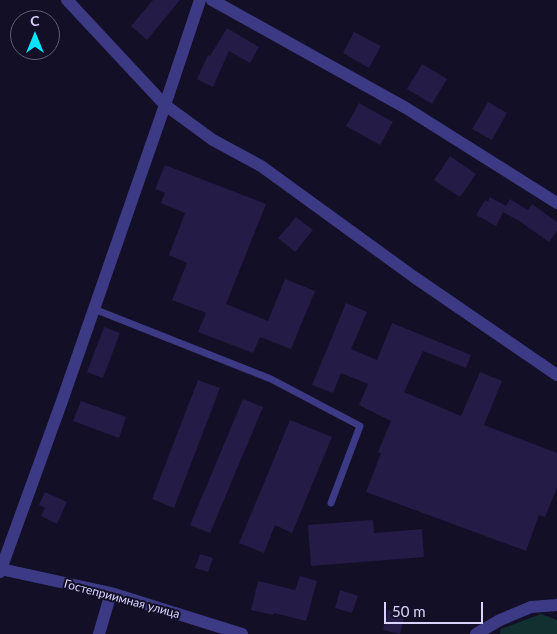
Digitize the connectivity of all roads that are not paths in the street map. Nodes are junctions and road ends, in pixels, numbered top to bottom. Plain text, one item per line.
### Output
1 (67, 0) edge
2 (200, 0) edge
3 (212, 0) edge
4 (165, 105) junction
5 (557, 203) edge
6 (94, 309) junction
7 (557, 375) edge
8 (332, 503) dead end
9 (1, 570) edge
10 (111, 593) junction
11 (557, 605) edge
12 (99, 634) edge
13 (242, 634) edge
14 (476, 634) edge

1 - 4 street
2 - 4 street
3 - 5 street
4 - 6 street
4 - 7 street
6 - 8 lane
6 - 9 street
9 - 10 street, Гостеприимная улица
10 - 12 street
10 - 13 street, Гостеприимная улица
11 - 14 street

